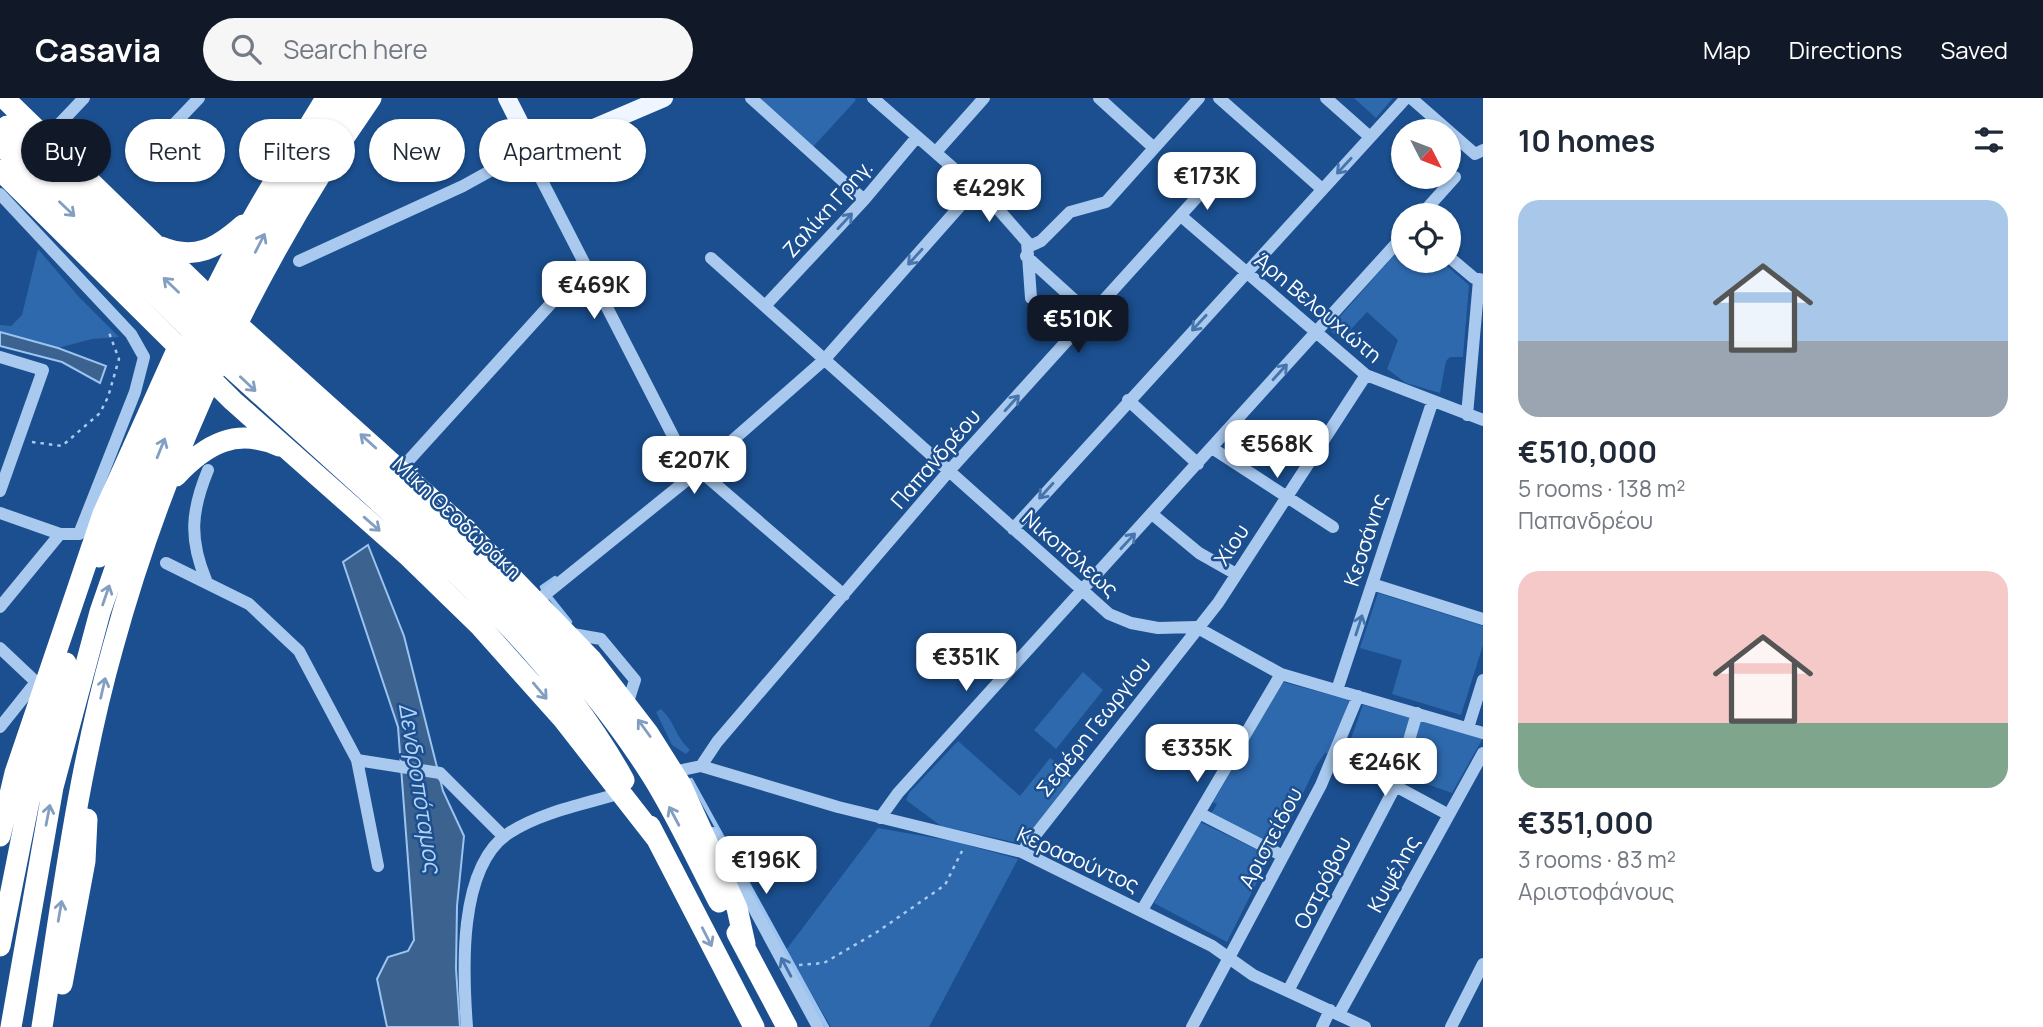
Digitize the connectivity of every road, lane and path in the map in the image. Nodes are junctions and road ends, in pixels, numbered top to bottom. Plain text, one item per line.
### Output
1 (5, 98) edge
2 (84, 98) edge
3 (199, 98) edge
4 (317, 98) edge
5 (326, 98) edge
6 (349, 98) edge
7 (371, 98) edge
8 (507, 98) edge
9 (664, 98) edge
10 (751, 98) edge
11 (873, 98) edge
12 (984, 98) edge
13 (1099, 98) edge
14 (1199, 98) edge
15 (1219, 98) edge
16 (1326, 98) edge
17 (1409, 98) edge
18 (27, 119) edge
19 (64, 119) edge
20 (179, 119) edge
21 (518, 119) edge
22 (615, 119) edge
23 (3, 129) edge
24 (917, 137) junction
25 (1370, 137) junction
26 (1154, 148) junction
27 (1483, 150) edge
28 (936, 152) junction
29 (479, 177) edge
30 (1, 180) edge
31 (91, 182) edge
32 (543, 182) edge
33 (1208, 186) dead end
34 (976, 188) junction
35 (1322, 189) junction
36 (1444, 189) edge
37 (864, 200) junction
38 (1432, 203) edge
39 (1181, 216) junction
40 (243, 225) junction
41 (156, 246) junction
42 (1391, 248) edge
43 (1027, 252) junction
44 (711, 258) dead end
45 (299, 261) dead end
46 (585, 266) junction
47 (1461, 266) edge
48 (1246, 273) junction
49 (1481, 280) edge
50 (205, 292) junction
51 (124, 293) junction
52 (1031, 298) dead end
53 (98, 300) junction
54 (765, 306) junction
55 (1091, 316) junction
56 (238, 325) junction
57 (1315, 332) junction
58 (179, 346) junction
59 (0, 357) edge
60 (824, 360) junction
61 (1366, 375) junction
62 (212, 381) junction
63 (159, 385) junction
64 (1128, 400) junction
65 (1433, 403) junction
66 (1467, 415) junction
67 (1483, 420) edge
68 (19, 439) junction
69 (1212, 448) junction
70 (305, 464) junction
71 (1198, 464) junction
72 (208, 470) dead end
73 (949, 471) junction
74 (696, 473) junction
75 (167, 485) junction
76 (390, 487) junction
77 (0, 491) edge
78 (1286, 497) junction
79 (0, 513) edge
80 (1152, 514) junction
81 (1333, 527) dead end
82 (1013, 529) junction
83 (60, 534) junction
84 (166, 563) dead end
85 (1236, 575) junction
86 (205, 580) junction
87 (1372, 584) junction
88 (1082, 591) junction
89 (844, 595) junction
90 (537, 601) junction
91 (0, 607) edge
92 (1483, 619) edge
93 (1196, 627) junction
94 (0, 648) edge
95 (1281, 674) junction
96 (1483, 680) edge
97 (1337, 690) junction
98 (1358, 696) junction
99 (1417, 713) junction
100 (0, 727) edge
101 (1468, 728) junction
102 (1483, 733) edge
103 (1483, 753) edge
104 (1336, 754) junction
105 (87, 757) junction
106 (356, 760) junction
107 (701, 766) junction
108 (677, 779) junction
109 (1396, 785) junction
110 (621, 793) junction
111 (1199, 813) junction
112 (1449, 815) junction
113 (880, 818) junction
114 (0, 836) edge
115 (504, 837) junction
116 (656, 838) junction
117 (968, 839) junction
118 (1022, 852) junction
119 (1283, 856) junction
120 (378, 866) dead end
121 (1142, 911) junction
122 (745, 944) junction
123 (0, 946) edge
124 (1228, 957) junction
125 (1483, 964) edge
126 (786, 966) junction
127 (1288, 991) junction
128 (1335, 1012) junction
129 (11, 1027) edge
130 (42, 1027) edge
131 (54, 1027) edge
132 (467, 1027) edge
133 (754, 1027) edge
134 (787, 1027) edge
135 (818, 1027) edge
136 (1192, 1027) edge
137 (1322, 1027) edge
138 (1365, 1027) edge
139 (1451, 1027) edge

1 - 18 highway
2 - 19 street
3 - 20 street
4 - 40 highway
5 - 123 highway, bridge
129 -> 6 highway, bridge
7 - 56 highway
8 - 21 main road
9 - 22 main road
10 - 37 street
11 - 24 street
12 - 28 street
13 - 26 street
14 - 26 street
15 - 35 street
16 - 25 street
17 - 25 street
17 - 27 street
23 - 76 highway, Μίκη Θεοδωράκη, bridge
24 - 28 street
24 - 37 street, Ζαλίκη Γρηγ.
25 -> 35 street
26 - 43 street
28 - 34 street
29 - 45 street
30 - 51 highway
30 - 53 street
31 - 41 highway
32 - 46 street
33 - 39 street, Παπανδρέου
34 - 43 street
34 -> 60 street
35 - 48 street
36 - 38 street
54 -> 37 street, Ζαλίκη Γρηγ.
39 - 48 street, Άρη Βελουχιώτη
39 - 55 street, Παπανδρέου
40 - 41 highway
40 - 50 highway
50 -> 41 highway
42 - 57 street
43 - 52 street
43 - 55 street
44 - 54 street, Νικοπόλεως
46 - 74 street
46 - 76 street
47 - 49 street
48 - 57 street, Άρη Βελουχιώτη
48 -> 64 street
49 - 66 street
50 - 56 highway
50 - 58 highway
51 - 58 highway
51 - 63 highway
53 - 68 path
53 - 83 street
54 - 60 street, Νικοπόλεως
73 -> 55 street, Παπανδρέου
56 - 62 highway
76 -> 56 highway
57 - 61 street, Άρη Βελουχιώτη
69 -> 57 street
58 - 62 highway
58 - 63 highway
59 - 68 street
60 - 73 street, Νικοπόλεως
60 - 74 street
61 - 65 street, Άρη Βελουχιώτη
61 - 78 street, Χίου
62 - 70 highway
62 - 75 highway
63 - 114 highway
64 - 71 street
64 -> 82 street
65 - 66 street, Άρη Βελουχιώτη
65 - 87 street, Κεσσάνης
66 - 67 street, Άρη Βελουχιώτη
68 - 77 street
69 - 71 street
69 - 78 street
70 - 75 highway
70 -> 110 highway
71 - 80 street
72 - 86 street
73 - 82 street, Νικοπόλεως
73 - 89 street, Παπανδρέου
74 - 89 street
74 - 90 street
105 -> 75 highway
76 - 90 highway
76 - 116 highway, Μίκη Θεοδωράκη
122 -> 76 highway, Μίκη Θεοδωράκη
78 - 81 street
78 - 85 street, Χίου
79 - 83 street
80 - 85 street
88 -> 80 street
82 - 88 street, Νικοπόλεως
83 - 91 street
84 - 86 street
85 - 93 street, Χίου
86 - 106 street
87 - 92 street
97 -> 87 street, Κεσσάνης
88 - 93 street, Νικοπόλεως
88 - 113 street
89 - 107 street, Παπανδρέου
108 -> 90 highway
93 - 95 street
93 - 118 street, Σεφέρη Γεωργίου
94 - 100 street
95 - 97 street
95 - 111 street
96 - 101 street
97 - 98 street
98 - 99 street
98 - 104 street, Αριστείδου
99 - 101 street
99 - 109 street, Οστρόβου
101 - 102 street
103 - 112 street, Κυψέλης
104 - 109 street
104 - 119 street, Αριστείδου
130 -> 105 highway
105 - 131 highway
106 - 115 street
106 - 120 street
107 - 108 street
107 - 113 street, Κερασούντος
108 - 122 highway
108 - 126 street
109 - 112 street
109 - 127 street, Οστρόβου
110 - 115 street
110 - 116 highway
111 - 119 street
111 - 121 street
112 - 128 street, Κυψέλης
113 - 117 street, Κερασούντος
115 - 132 street
116 -> 133 highway, Μίκη Θεοδωράκη
117 - 118 street, Κερασούντος
117 - 126 path
118 - 121 street, Κερασούντος
119 - 124 street, Αριστείδου
121 - 124 street, Κερασούντος
122 - 134 highway, Μίκη Θεοδωράκη
124 - 127 street, Κερασούντος
124 - 136 street, Αριστείδου
125 - 139 street
135 -> 126 street
127 - 128 street, Κερασούντος
128 - 137 street, Κυψέλης
128 - 138 street, Κερασούντος

